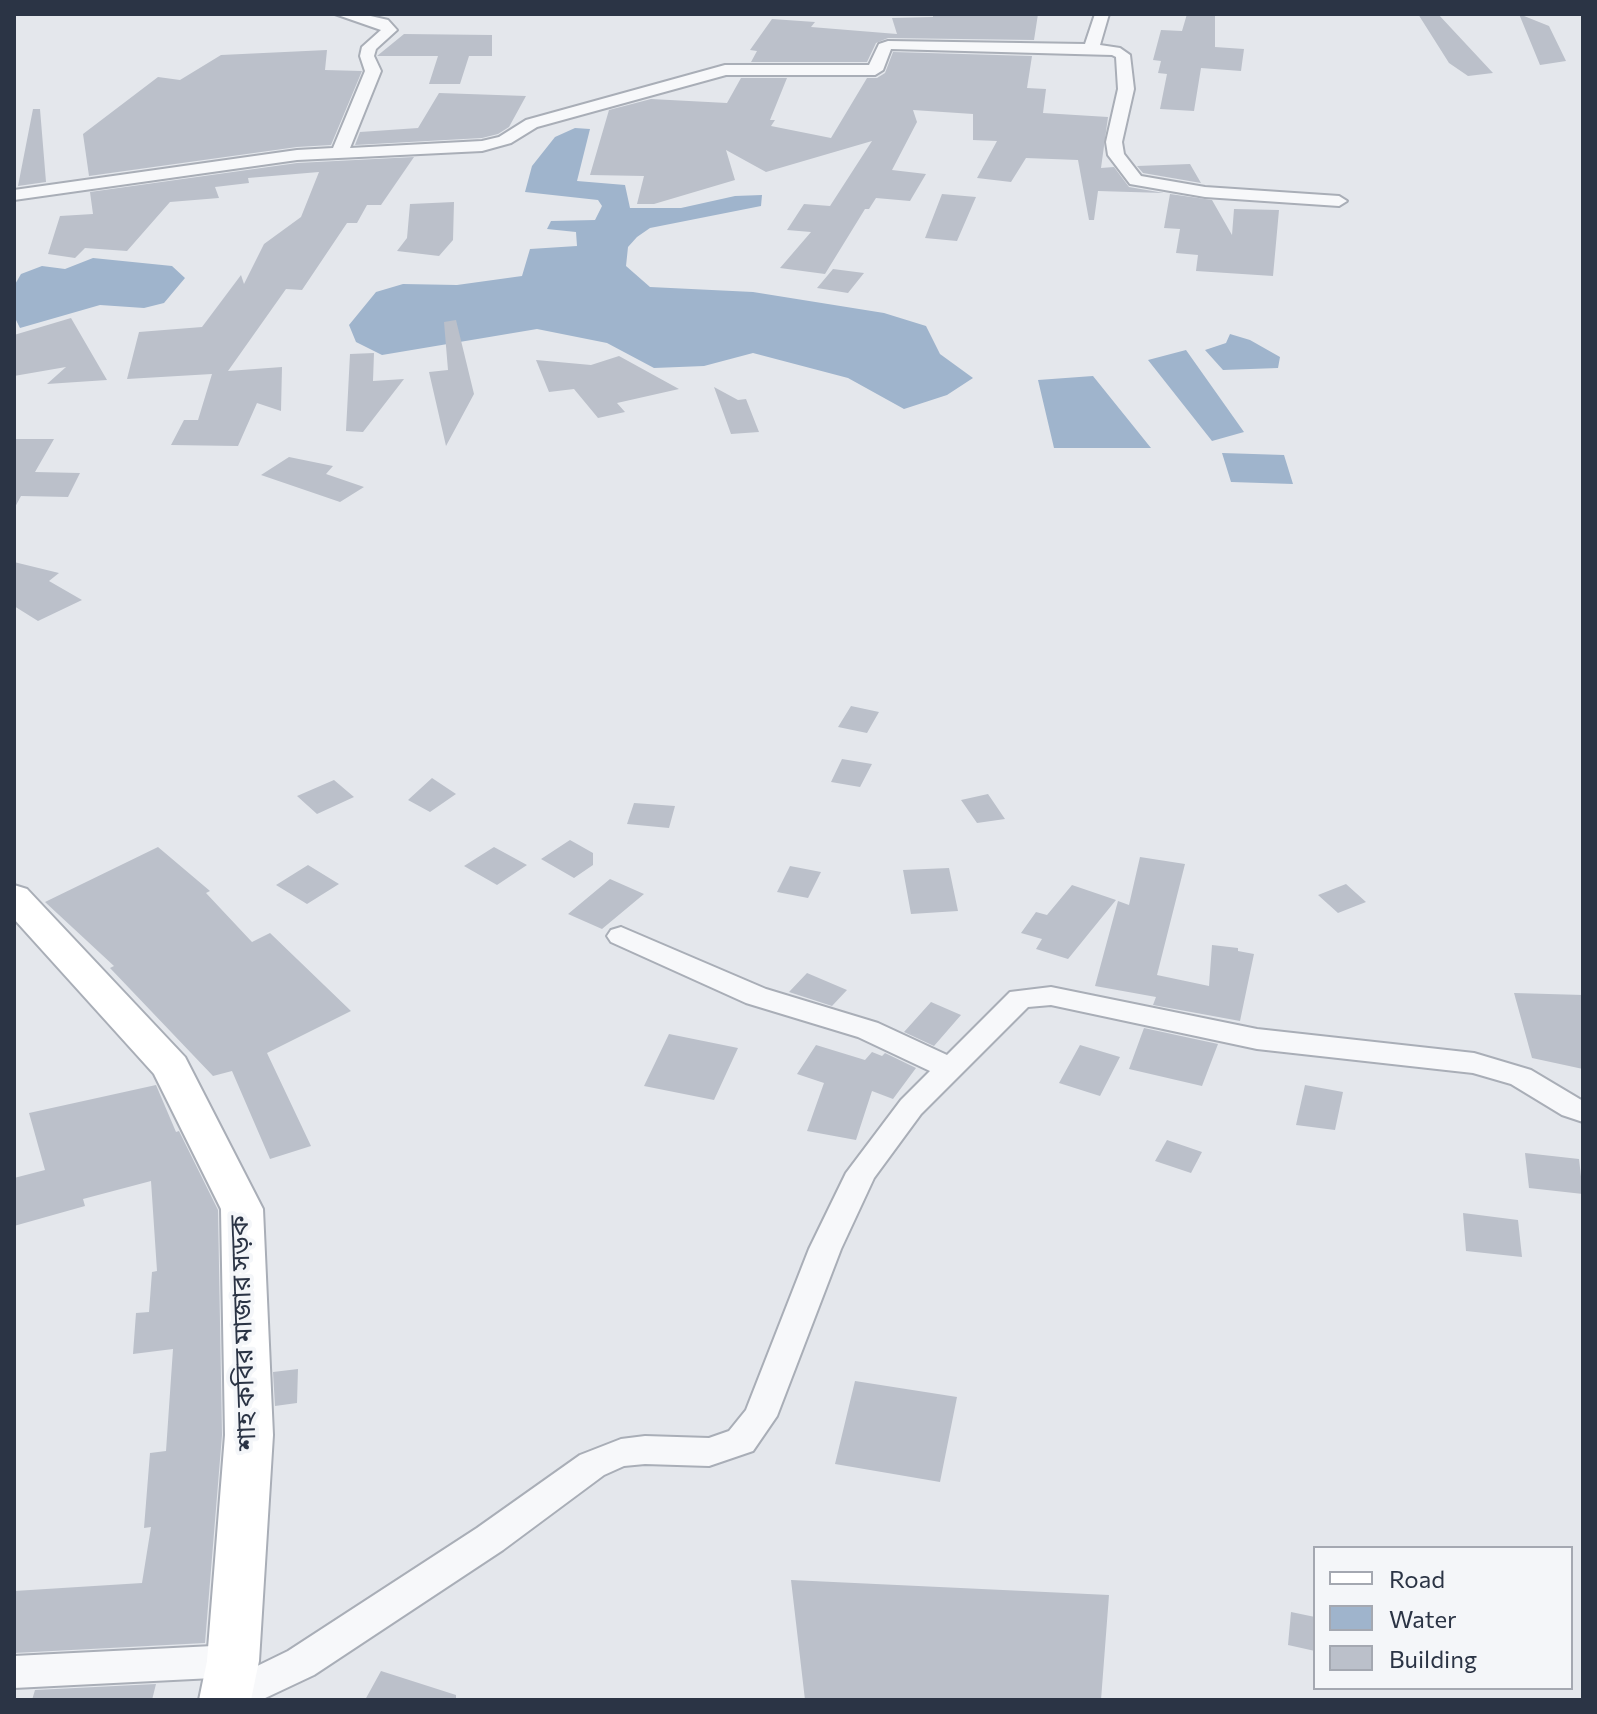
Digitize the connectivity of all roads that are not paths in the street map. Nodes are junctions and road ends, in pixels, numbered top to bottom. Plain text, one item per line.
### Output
1 (342, 14) edge
2 (1102, 14) edge
3 (1091, 49) junction
4 (340, 151) junction
5 (14, 195) edge
6 (1339, 201) dead end
7 (14, 897) edge
8 (621, 936) dead end
9 (952, 1069) junction
10 (1583, 1112) edge
11 (14, 1672) edge
12 (227, 1686) edge

1 - 4 street
2 - 3 street
3 - 4 street
3 - 6 street
4 - 5 street
7 - 12 street, শাহ কবির মাজার সড়ক
8 - 9 street
9 - 10 street
9 - 12 street
11 - 12 street

